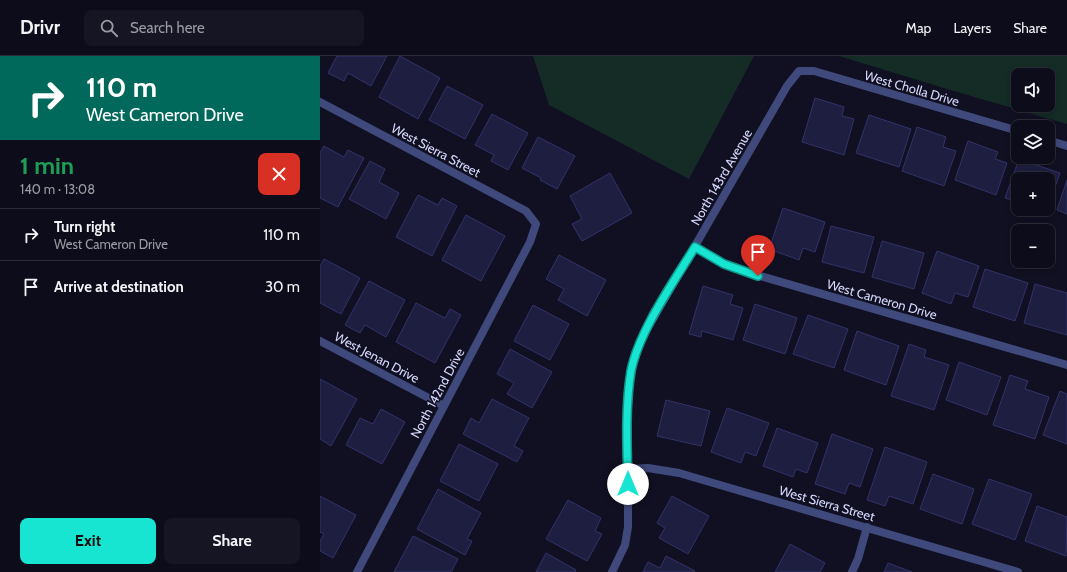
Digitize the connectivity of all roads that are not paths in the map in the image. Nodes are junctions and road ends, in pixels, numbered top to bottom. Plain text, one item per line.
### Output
1 (799, 71) joint
2 (320, 102) edge
3 (1011, 129) edge
4 (1055, 142) edge
5 (1067, 146) edge
6 (536, 224) joint
7 (695, 247) junction
8 (320, 341) edge
9 (1067, 365) edge
10 (444, 406) junction
11 (628, 469) junction
12 (867, 527) junction
13 (357, 572) edge
14 (612, 572) edge
15 (852, 572) edge
16 (1018, 572) edge

1 - 3 street, West Cholla Drive
1 - 7 street, North 143rd Avenue
2 - 6 street, West Sierra Street
4 - 5 street
6 - 10 street, North 142nd Drive
7 - 9 street, West Cameron Drive
7 - 11 street, North 143rd Avenue
8 - 10 street, West Jenan Drive
10 - 13 street, North 142nd Drive
11 - 12 street, West Sierra Street
11 - 14 street, North 143rd Avenue
12 - 15 street
12 - 16 street, West Sierra Street

